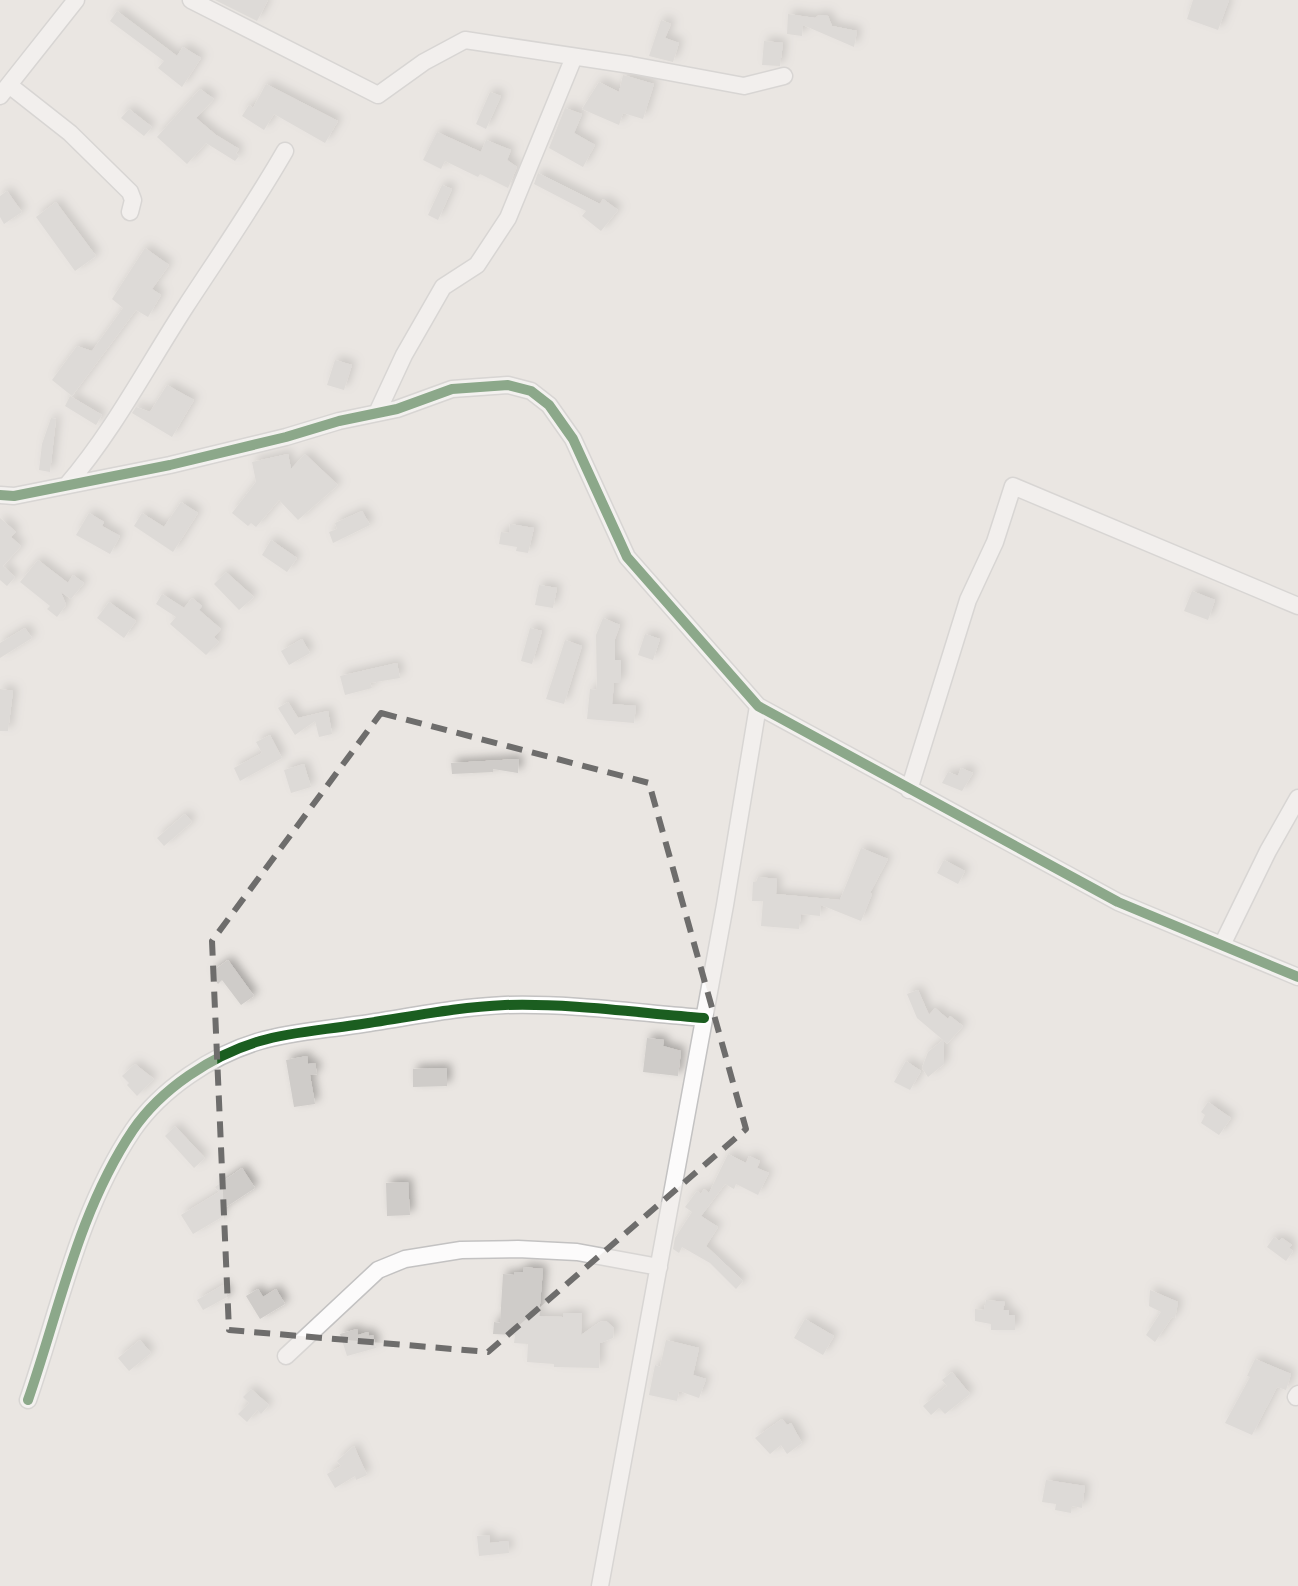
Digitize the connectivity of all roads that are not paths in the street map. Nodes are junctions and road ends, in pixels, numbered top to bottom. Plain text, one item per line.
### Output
1 (76, 0) edge
2 (191, 0) edge
3 (574, 57) junction
4 (784, 76) dead end
5 (4, 90) edge
6 (285, 151) dead end
7 (130, 212) dead end
8 (377, 413) junction
9 (67, 485) junction
10 (0, 495) edge
11 (1298, 606) edge
12 (758, 706) junction
13 (909, 790) junction
14 (1298, 798) edge
15 (1222, 945) junction
16 (1298, 977) edge
17 (704, 1018) junction
18 (659, 1267) junction
19 (286, 1356) dead end
20 (28, 1400) dead end
21 (600, 1586) edge

1 - 5 street
2 - 3 street
3 - 4 street
3 - 8 street
5 - 7 street
6 - 9 street
8 - 9 street
8 - 12 street
9 - 10 street
11 - 13 street
12 - 13 street
12 - 17 street
13 - 15 street
14 - 15 street
15 - 16 street
17 - 18 street
17 - 20 street
18 - 19 street
18 - 21 street

